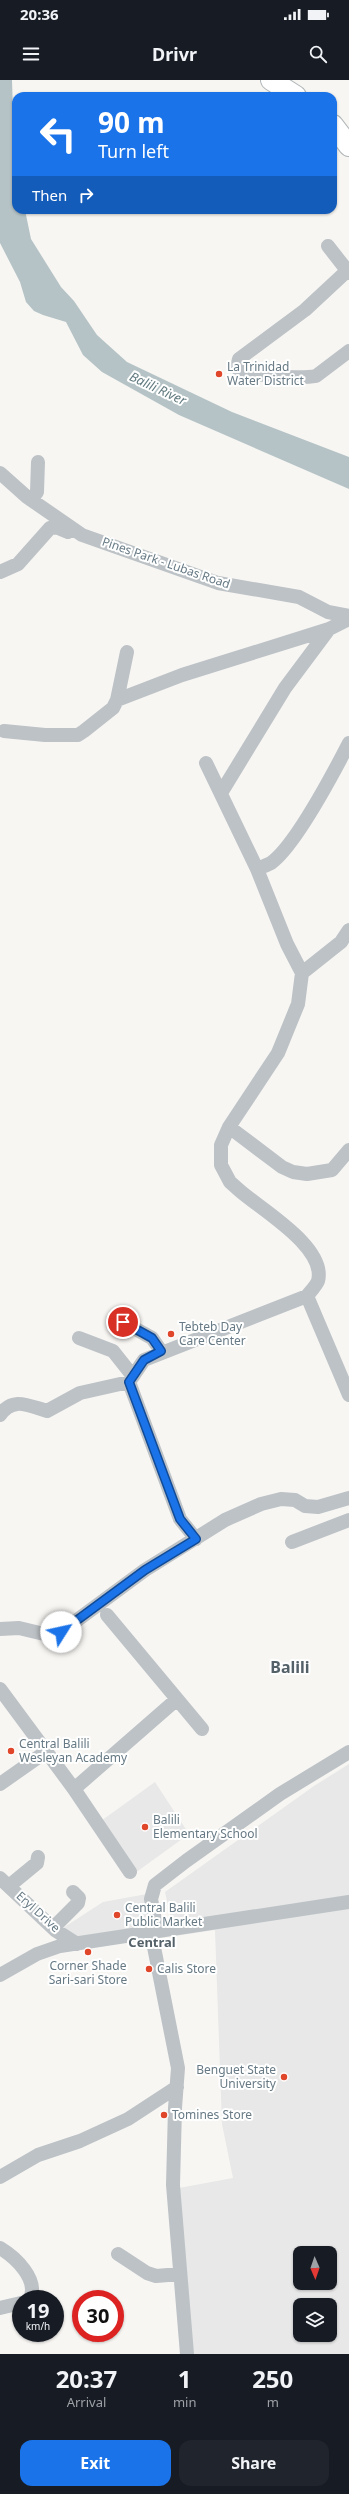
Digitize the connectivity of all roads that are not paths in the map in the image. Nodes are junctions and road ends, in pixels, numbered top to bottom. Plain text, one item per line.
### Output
1 (271, 80) edge
2 (290, 92) edge
3 (337, 130) edge
4 (349, 146) edge
5 (328, 246) dead end
6 (348, 272) edge
7 (349, 351) edge
8 (38, 462) dead end
9 (0, 473) edge
10 (31, 500) junction
11 (74, 532) junction
12 (0, 572) edge
13 (349, 616) edge
14 (349, 619) edge
15 (329, 629) junction
16 (127, 652) dead end
17 (117, 700) junction
18 (4, 731) dead end
19 (349, 744) edge
20 (206, 763) dead end
21 (221, 793) junction
22 (257, 869) junction
23 (349, 930) edge
24 (302, 973) junction
25 (228, 1127) junction
26 (349, 1150) edge
27 (307, 1296) junction
28 (123, 1322) dead end
29 (80, 1338) dead end
30 (161, 1351) junction
31 (130, 1379) junction
32 (349, 1395) edge
33 (0, 1415) edge
34 (349, 1498) edge
35 (349, 1520) edge
36 (196, 1539) junction
37 (292, 1542) dead end
38 (107, 1615) dead end
39 (0, 1630) edge
40 (0, 1689) edge
41 (176, 1700) junction
42 (202, 1730) dead end
43 (46, 1751) junction
44 (349, 1752) edge
45 (0, 1784) edge
46 (74, 1789) junction
47 (38, 1857) dead end
48 (130, 1872) dead end
49 (4, 1882) edge
50 (73, 1892) dead end
51 (349, 1902) edge
52 (53, 1928) junction
53 (154, 1932) junction
54 (78, 1944) junction
55 (0, 1975) edge
56 (177, 2088) junction
57 (0, 2177) edge
58 (0, 2248) edge
59 (118, 2254) dead end
60 (180, 2274) junction
61 (30, 2290) edge
62 (12, 2305) edge
63 (0, 2308) edge
64 (187, 2354) edge

1 - 2 highway
3 - 4 highway
5 - 6 street
6 - 7 street
8 - 10 street
9 - 10 street, Pines Park - Lubas Road
10 - 11 street, Pines Park - Lubas Road
11 - 12 street
11 - 13 street, Pines Park - Lubas Road
14 - 15 street
15 - 17 street
15 - 21 street
16 - 17 street
17 - 18 street
19 - 22 street
20 - 21 street
21 - 22 street
22 - 24 street
23 - 24 street
24 - 25 street
25 - 26 street
25 - 27 street
27 - 30 street
27 - 32 street
28 - 30 street
29 - 31 street
30 - 31 street
31 - 33 street
31 - 36 street
34 - 36 street
35 - 37 street
36 - 39 street
38 - 41 street
40 - 43 street
41 - 42 street
41 - 46 street
43 - 45 street
43 - 46 street
44 - 53 street
46 - 48 street
47 - 49 street
49 - 52 street, Eryl Drive
50 - 52 street
51 - 53 street
52 - 54 street, Eryl Drive
53 - 54 street
53 - 56 street
54 - 55 street
56 - 57 street
56 - 60 street
58 - 61 street
59 - 60 street
60 - 64 street
62 - 63 street

